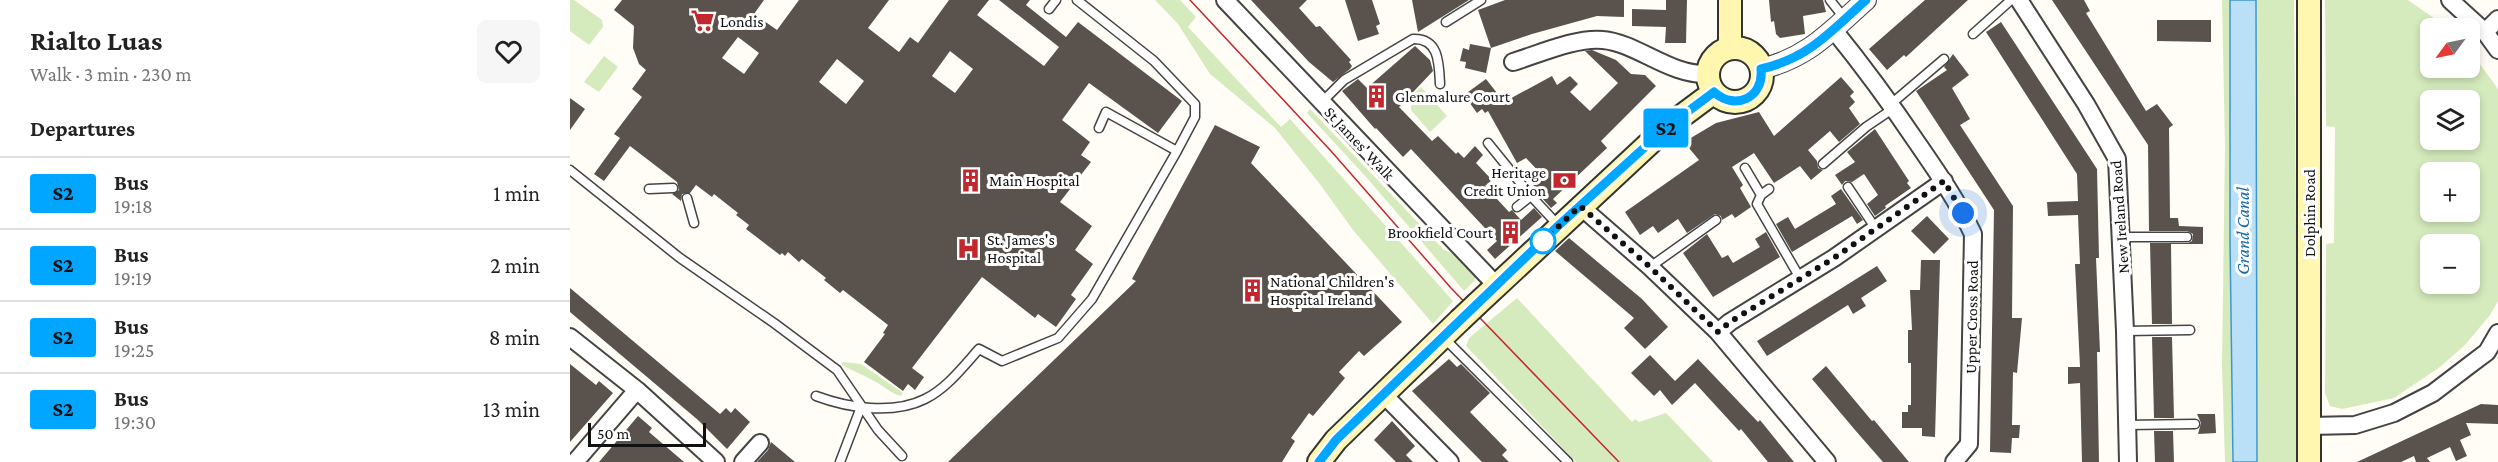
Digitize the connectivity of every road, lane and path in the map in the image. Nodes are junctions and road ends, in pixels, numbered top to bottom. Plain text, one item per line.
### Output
1 (1056, 0) edge
2 (1077, 0) edge
3 (1225, 0) edge
4 (1481, 0) edge
5 (1730, 0) edge
6 (1830, 0) edge
7 (1866, 0) edge
8 (2011, 0) edge
9 (2019, 0) edge
10 (2309, 0) edge
11 (2450, 0) edge
12 (1049, 9) dead end
13 (2498, 19) edge
14 (1446, 22) dead end
15 (1839, 24) junction
16 (2484, 32) junction
17 (1973, 34) dead end
18 (1730, 48) junction
19 (2498, 50) edge
20 (1944, 59) dead end
21 (1513, 62) dead end
22 (1761, 69) junction
23 (1711, 83) junction
24 (1440, 84) dead end
25 (1322, 102) junction
26 (1893, 106) junction
27 (1099, 128) dead end
28 (1488, 143) dead end
29 (1177, 151) junction
30 (1823, 164) dead end
31 (1745, 168) dead end
32 (570, 170) edge
33 (1944, 181) junction
34 (1848, 187) dead end
35 (673, 188) dead end
36 (649, 189) dead end
37 (1530, 196) junction
38 (687, 198) dead end
39 (1580, 206) junction
40 (1517, 207) dead end
41 (1716, 220) dead end
42 (694, 223) dead end
43 (1559, 225) junction
44 (1876, 229) junction
45 (2121, 237) junction
46 (2187, 237) dead end
47 (1650, 267) junction
48 (1800, 278) junction
49 (1496, 285) junction
50 (2190, 330) dead end
51 (2125, 331) junction
52 (1718, 332) junction
53 (2498, 333) edge
54 (1443, 336) junction
55 (570, 337) edge
56 (2492, 357) edge
57 (637, 390) junction
58 (1384, 395) junction
59 (816, 396) dead end
60 (861, 407) junction
61 (2195, 424) dead end
62 (2127, 425) junction
63 (2310, 426) junction
64 (760, 443) dead end
65 (902, 456) dead end
66 (1444, 460) edge
67 (575, 462) edge
68 (716, 462) edge
69 (743, 462) edge
70 (840, 462) edge
71 (1319, 462) edge
72 (1568, 462) edge
73 (1827, 462) edge
74 (1954, 462) edge
75 (2128, 462) edge
76 (2309, 462) edge

1 - 12 lane
2 - 29 lane
3 - 25 street, St James' Walk
4 - 14 lane
5 - 18 main road
6 - 15 lane
7 - 15 street
8 - 17 lane
9 - 45 street, New Ireland Road
10 - 63 main road, Dolphin Road
11 - 16 street
13 - 16 street
15 - 22 street
15 - 26 street, Upper Cross Road
16 - 19 street
18 - 22 main road
18 - 23 main road
20 - 26 lane
21 - 23 street
22 - 23 main road
23 - 39 main road
24 - 25 lane
25 - 49 street, St James' Walk
26 - 30 lane
26 - 33 street, Upper Cross Road
27 - 29 lane
28 - 37 lane
29 - 60 lane
31 - 48 lane
32 - 60 lane
33 - 44 street
33 - 74 street, Upper Cross Road
34 - 44 lane
35 - 36 lane
37 - 40 lane
37 - 43 lane
38 - 42 lane
39 - 43 main road
39 - 47 street
41 - 47 lane
43 - 49 main road
44 - 48 street
45 - 46 lane
45 - 51 street, New Ireland Road
47 - 52 street
48 - 52 street
49 - 54 main road, bridge
50 - 51 lane
51 - 62 street, New Ireland Road
52 - 73 street
53 - 56 street
54 - 58 main road
54 - 72 lane
55 - 57 street
56 - 63 street
57 - 67 street
57 - 68 street
58 - 66 street
58 - 71 main road
59 - 60 lane
60 - 65 lane
60 - 70 lane
61 - 62 lane
62 - 75 street, New Ireland Road
63 - 76 main road, Dolphin Road
64 - 69 street

